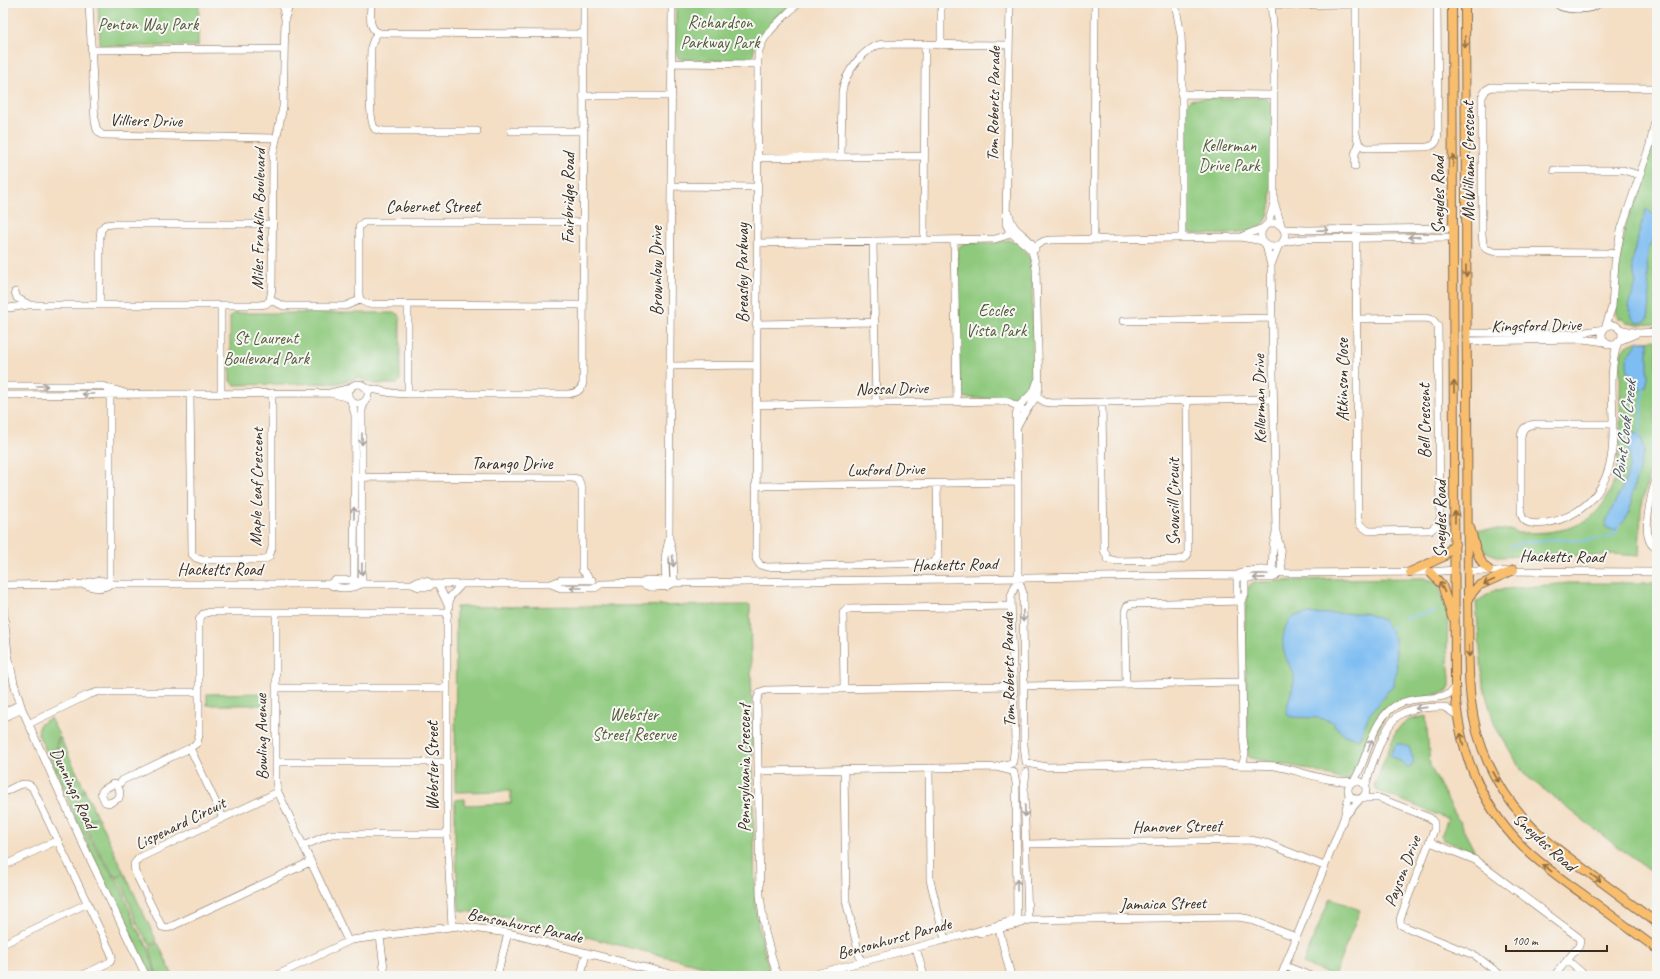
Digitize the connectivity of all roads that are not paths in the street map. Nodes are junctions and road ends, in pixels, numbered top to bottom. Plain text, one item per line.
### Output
1 (89, 3) edge
2 (282, 3) edge
3 (290, 3) edge
4 (371, 3) edge
5 (584, 3) edge
6 (672, 3) edge
7 (798, 3) edge
8 (941, 3) edge
9 (1010, 3) edge
10 (1095, 3) edge
11 (1175, 3) edge
12 (1437, 3) edge
13 (1452, 3) edge
14 (1465, 3) edge
15 (1556, 3) edge
16 (1599, 3) edge
17 (1271, 4) edge
18 (1356, 4) edge
19 (285, 19) junction
20 (377, 33) junction
21 (584, 34) junction
22 (925, 44) junction
23 (941, 45) junction
24 (1009, 45) junction
25 (284, 49) junction
26 (92, 50) junction
27 (672, 63) junction
28 (758, 64) junction
29 (1657, 88) edge
30 (1182, 94) junction
31 (1274, 95) junction
32 (583, 96) junction
33 (672, 96) junction
34 (1657, 111) edge
35 (477, 131) dead end
36 (583, 131) junction
37 (511, 132) dead end
38 (275, 138) junction
39 (1359, 144) junction
40 (924, 156) junction
41 (842, 157) junction
42 (757, 158) junction
43 (1355, 166) dead end
44 (1554, 170) dead end
45 (1639, 175) junction
46 (671, 186) junction
47 (757, 187) junction
48 (1274, 201) junction
49 (583, 222) junction
50 (272, 224) junction
51 (1265, 226) junction
52 (1283, 227) junction
53 (1453, 228) junction
54 (1356, 229) junction
55 (1013, 231) junction
56 (1466, 232) junction
57 (1240, 237) junction
58 (1453, 237) junction
59 (1182, 238) junction
60 (1356, 238) junction
61 (1094, 239) junction
62 (954, 240) junction
63 (872, 241) junction
64 (924, 241) junction
65 (757, 243) junction
66 (1264, 243) junction
67 (1281, 244) junction
68 (1032, 247) junction
69 (1616, 254) junction
70 (1271, 266) junction
71 (14, 292) dead end
72 (270, 300) junction
73 (360, 300) junction
74 (408, 304) junction
75 (28, 305) junction
76 (100, 305) junction
77 (221, 305) junction
78 (583, 305) junction
79 (1612, 307) junction
80 (9, 308) dead end
81 (1272, 318) junction
82 (1357, 319) junction
83 (1123, 321) dead end
84 (874, 322) junction
85 (756, 324) junction
86 (1618, 328) junction
87 (1604, 329) junction
88 (1657, 332) edge
89 (1638, 333) junction
90 (1466, 337) junction
91 (1454, 338) junction
92 (1619, 341) junction
93 (1606, 342) junction
94 (1612, 362) junction
95 (756, 365) junction
96 (670, 366) junction
97 (3, 386) edge
98 (351, 388) junction
99 (366, 388) junction
100 (110, 392) junction
101 (392, 393) junction
102 (190, 394) junction
103 (221, 394) junction
104 (272, 394) junction
105 (330, 394) junction
106 (408, 394) junction
107 (3, 395) edge
108 (1034, 395) junction
109 (350, 399) junction
110 (366, 399) junction
111 (1274, 399) junction
112 (1187, 400) junction
113 (957, 402) junction
114 (1102, 402) junction
115 (876, 404) junction
116 (756, 405) junction
117 (1019, 406) junction
118 (1025, 412) junction
119 (1612, 424) junction
120 (1017, 427) junction
121 (1657, 477) edge
122 (354, 478) junction
123 (362, 478) junction
124 (1018, 482) junction
125 (937, 484) junction
126 (756, 486) junction
127 (1467, 516) junction
128 (1364, 529) joint
129 (1276, 532) junction
130 (670, 539) junction
131 (1455, 544) junction
132 (1657, 548) edge
133 (582, 570) junction
134 (1455, 570) junction
135 (1467, 570) junction
136 (1489, 570) junction
137 (1514, 570) junction
138 (1410, 572) junction
139 (1430, 572) junction
140 (1657, 572) edge
141 (1282, 573) junction
142 (1237, 574) junction
143 (1245, 574) junction
144 (1272, 574) junction
145 (1018, 578) junction
146 (561, 580) junction
147 (591, 580) junction
148 (433, 583) junction
149 (666, 583) junction
150 (674, 583) junction
151 (110, 584) junction
152 (354, 584) junction
153 (362, 584) junction
154 (462, 584) junction
155 (551, 584) junction
156 (601, 584) junction
157 (3, 585) edge
158 (1468, 598) junction
159 (1241, 601) junction
160 (3, 604) edge
161 (1011, 606) junction
162 (448, 608) junction
163 (276, 612) junction
164 (1456, 631) junction
165 (1242, 682) junction
166 (1126, 684) junction
167 (1456, 685) junction
168 (1013, 686) junction
169 (1024, 686) junction
170 (276, 688) junction
171 (447, 688) junction
172 (844, 689) junction
173 (199, 692) junction
174 (21, 707) junction
175 (3, 713) edge
176 (1457, 715) junction
177 (3, 718) edge
178 (28, 724) junction
179 (190, 748) junction
180 (1243, 761) junction
181 (276, 762) junction
182 (447, 762) junction
183 (1013, 762) junction
184 (996, 767) junction
185 (1027, 767) junction
186 (929, 768) junction
187 (844, 769) junction
188 (758, 771) junction
189 (1013, 772) junction
190 (1335, 781) junction
191 (1353, 781) junction
192 (118, 785) dead end
193 (1366, 788) junction
194 (278, 792) junction
195 (3, 793) edge
196 (1348, 793) junction
197 (1361, 798) junction
198 (1379, 798) junction
199 (223, 818) junction
200 (1344, 818) junction
201 (447, 834) junction
202 (58, 840) junction
203 (1430, 842) junction
204 (1026, 844) junction
205 (303, 846) junction
206 (310, 862) junction
207 (3, 866) edge
208 (1324, 866) junction
209 (88, 903) junction
210 (1028, 921) junction
211 (1017, 922) junction
212 (1657, 923) edge
213 (452, 926) junction
214 (998, 927) junction
215 (508, 933) junction
216 (380, 936) junction
217 (1296, 937) junction
218 (945, 940) junction
219 (348, 941) junction
220 (3, 944) edge
221 (916, 948) junction
222 (1657, 949) edge
223 (586, 953) junction
224 (1567, 960) junction
225 (861, 962) junction
226 (1285, 966) junction
227 (833, 973) edge
228 (82, 976) edge
229 (146, 976) edge
230 (276, 976) edge
231 (385, 976) edge
232 (497, 976) edge
233 (581, 976) edge
234 (678, 976) edge
235 (776, 976) edge
236 (808, 976) edge
237 (924, 976) edge
238 (1011, 976) edge
239 (1281, 976) edge
240 (1311, 976) edge
241 (1502, 976) edge
242 (1554, 976) edge
243 (1586, 976) edge

1 - 26 street, Villiers Drive
2 - 19 street, Miles Franklin Boulevard
3 - 19 street, Miles Franklin Boulevard
4 - 20 street
5 - 21 street, Fairbridge Road
6 - 27 street, Brownlow Drive
7 - 28 street, Breasley Parkway
8 - 23 street
9 - 24 street, Tom Roberts Parade
10 - 61 street
11 - 30 street
12 - 39 street
53 -> 13 main road, Sneydes Road
14 -> 56 main road, Sneydes Road
15 - 16 street
17 - 18 street
17 - 31 street
18 - 39 street
19 - 25 street, Miles Franklin Boulevard
20 - 21 street
20 - 35 street
21 - 32 street, Fairbridge Road
22 - 23 street
22 - 40 street
22 - 41 street
23 - 24 street
24 - 55 street, Tom Roberts Parade
25 - 26 street
25 - 38 street, Miles Franklin Boulevard
26 - 38 street, Villiers Drive
27 - 28 street
27 - 33 street, Brownlow Drive
28 - 42 street, Breasley Parkway
29 - 69 street, McWilliams Crescent
30 - 31 street
30 - 59 street
31 - 48 street
32 - 33 street
32 - 36 street, Fairbridge Road
33 - 46 street, Brownlow Drive
34 - 45 street
36 - 37 street
36 - 49 street, Fairbridge Road
38 - 50 street, Miles Franklin Boulevard
39 - 43 street
40 - 41 street
40 - 64 street
41 - 42 street
42 - 47 street, Breasley Parkway
44 - 45 street
45 - 69 street
46 - 47 street
46 - 96 street, Brownlow Drive
47 - 65 street, Breasley Parkway
48 - 51 street
48 - 52 street
49 - 73 street, Cabernet Street
49 - 78 street, Fairbridge Road
50 - 72 street, Miles Franklin Boulevard
50 - 76 street
51 - 52 street
51 - 57 street
51 - 66 street
52 -> 54 street
52 - 67 street
53 - 54 street
53 - 56 main road
53 - 58 main road, Sneydes Road
54 - 60 street, Atkinson Close
55 - 62 street
55 - 68 street
56 - 58 main road
56 -> 90 main road, Sneydes Road
57 - 59 street
57 - 66 street
58 -> 60 street
58 - 91 main road, Sneydes Road
59 - 61 street
60 - 67 street
60 - 82 street, Atkinson Close
61 - 68 street
62 - 64 street
62 - 113 street
63 - 64 street
63 - 65 street
63 - 84 street
65 - 85 street, Breasley Parkway
66 - 67 street
66 - 70 street, Kellerman Drive
67 - 70 street, Kellerman Drive
68 - 108 street, Tom Roberts Parade
69 - 79 street
70 - 81 street, Kellerman Drive
71 - 75 street
72 - 73 street
72 - 77 street
73 - 74 street
74 - 78 street
74 - 106 street
75 - 76 street
75 - 80 street
76 - 77 street
77 - 103 street
78 - 106 street, Fairbridge Road
79 - 86 street
79 - 87 street
81 - 83 street
81 - 111 street, Kellerman Drive
82 - 128 street, Atkinson Close
82 - 128 street, Bell Crescent
84 - 85 street
84 - 115 street
85 - 95 street, Breasley Parkway
86 - 87 street
86 - 89 street
86 - 92 street
87 - 90 street, Kingsford Drive
87 - 93 street
88 - 89 street
89 - 92 street
90 - 91 main road
90 - 93 street, Kingsford Drive
90 - 127 main road, Sneydes Road
131 -> 91 main road, Sneydes Road
92 - 93 street
92 - 94 street
93 - 94 street
94 - 119 street
95 - 96 street
95 - 116 street, Breasley Parkway
96 - 130 street, Brownlow Drive
97 -> 100 street
98 - 99 street
98 - 105 street
98 - 109 street
99 - 101 street
99 - 110 street
100 - 102 street
100 -> 107 street
100 - 151 street
101 - 106 street
101 - 110 street
102 - 103 street
102 - 104 street, Maple Leaf Crescent
103 - 104 street
104 - 105 street
105 - 109 street
108 - 114 street
108 - 117 street, Tom Roberts Parade
108 - 118 street, Tom Roberts Parade
109 - 110 street
109 - 122 street
110 -> 123 street
111 - 112 street
111 - 129 street, Kellerman Drive
112 - 114 street
112 - 114 street, Snowsill Circuit
113 - 115 street, Nossal Drive
113 - 117 street, Nossal Drive
115 - 116 street, Nossal Drive
116 - 126 street, Breasley Parkway
117 - 118 street
117 - 120 street, Tom Roberts Parade
118 - 120 street, Tom Roberts Parade
119 - 119 street
120 - 124 street, Tom Roberts Parade
121 - 132 street
122 - 123 street, Tarango Drive
152 -> 122 street
123 - 133 street, Tarango Drive
123 -> 153 street
124 - 125 street, Luxford Drive
124 - 145 street, Tom Roberts Parade
125 - 126 street, Luxford Drive
125 - 126 street, Breasley Parkway
127 - 135 main road, Sneydes Road
127 - 136 main road
129 - 141 street, Kellerman Drive
129 - 144 street, Kellerman Drive
130 - 149 street, Brownlow Drive
130 -> 150 street, Brownlow Drive
131 - 134 main road, Sneydes Road
131 - 138 main road
133 - 146 street
133 - 147 street
134 - 135 main road
134 - 139 street, Hacketts Road
134 - 164 main road, Sneydes Road
135 - 136 street, Hacketts Road
135 - 158 main road, Sneydes Road
136 - 137 street, Hacketts Road
137 - 140 street, Hacketts Road
137 -> 158 main road
138 - 139 street, Hacketts Road
138 - 141 street, Hacketts Road
164 -> 139 main road
141 - 144 street, Hacketts Road
142 - 143 street, Hacketts Road
142 - 145 street, Hacketts Road
142 - 159 street
143 - 144 street, Hacketts Road
143 - 159 street
145 - 150 street, Hacketts Road
145 - 161 street, Tom Roberts Parade
145 -> 169 street, Tom Roberts Parade
146 - 147 street, Hacketts Road
146 - 155 street, Hacketts Road
147 - 156 street, Hacketts Road
148 - 153 street, Hacketts Road
148 - 154 street, Hacketts Road
148 - 162 street, Webster Street
149 - 150 street, Hacketts Road
149 - 156 street, Hacketts Road
151 - 152 street, Hacketts Road
151 - 157 street, Hacketts Road
152 - 153 street, Hacketts Road
154 - 155 street, Hacketts Road
154 - 162 street
156 -> 155 street, Hacketts Road
158 -> 212 main road, Sneydes Road
159 - 165 street
159 - 166 street
160 - 174 street, Dunnings Road
161 - 168 street, Tom Roberts Parade
161 - 172 street
162 - 163 street
162 - 171 street, Webster Street
163 - 170 street, Bowling Avenue
163 - 173 street
164 - 167 main road, Sneydes Road
165 - 166 street
165 - 180 street
166 - 169 street
167 - 176 main road, Sneydes Road
191 -> 167 street
168 - 172 street, Pennsylvania Crescent
168 - 183 street, Tom Roberts Parade
169 - 185 street, Tom Roberts Parade
170 - 171 street
170 - 181 street, Bowling Avenue
171 - 182 street, Webster Street
172 - 188 street, Pennsylvania Crescent
173 - 178 street
173 - 179 street
174 - 175 street
174 - 177 street
174 - 178 street, Dunnings Road
176 -> 193 street
222 -> 176 main road, Sneydes Road
178 - 229 street, Dunnings Road
179 - 192 street
179 - 199 street
180 - 185 street
180 - 190 street
181 - 182 street
181 - 194 street, Bowling Avenue
182 - 201 street, Webster Street
183 - 184 street
183 - 185 street
183 - 189 street, Tom Roberts Parade
184 - 186 street
184 - 189 street
185 - 189 street
185 -> 204 street, Tom Roberts Parade
186 - 187 street
186 - 218 street
187 - 188 street
187 - 225 street
188 - 235 street, Pennsylvania Crescent
211 -> 189 street
190 - 191 street
190 - 196 street
191 - 193 street
191 - 196 street
193 - 197 street
193 - 198 street, Payson Drive
194 - 199 street, Lispenard Circuit
194 - 205 street, Bowling Avenue
195 - 202 street
196 - 197 street
196 - 200 street
197 - 198 street, Payson Drive
197 - 200 street
198 - 203 street, Payson Drive
199 - 206 street, Lispenard Circuit
200 - 208 street
201 - 205 street
201 - 213 street, Webster Street
202 - 207 street
202 - 209 street
203 - 224 street
203 - 241 street, Payson Drive
204 - 208 street, Hanover Street
204 - 210 street, Tom Roberts Parade
205 - 206 street, Bowling Avenue
206 - 219 street, Bowling Avenue
208 - 217 street
209 - 220 street
209 - 228 street
210 - 211 street, Bensonhurst Parade
210 - 217 street, Jamaica Street
211 - 214 street, Bensonhurst Parade
213 - 215 street, Bensonhurst Parade
213 - 216 street, Bensonhurst Parade
214 - 218 street, Bensonhurst Parade
214 - 238 street
215 - 223 street, Bensonhurst Parade
215 - 232 street
216 - 219 street, Bensonhurst Parade
216 - 231 street
217 - 226 street
218 - 221 street, Bensonhurst Parade
219 - 230 street, Bensonhurst Parade
221 - 225 street, Bensonhurst Parade
221 - 237 street
223 - 233 street
223 - 234 street, Bensonhurst Parade
224 - 242 street
224 - 243 street
225 - 227 street, Bensonhurst Parade
226 - 239 street
226 - 240 street
227 - 236 street, Bensonhurst Parade

